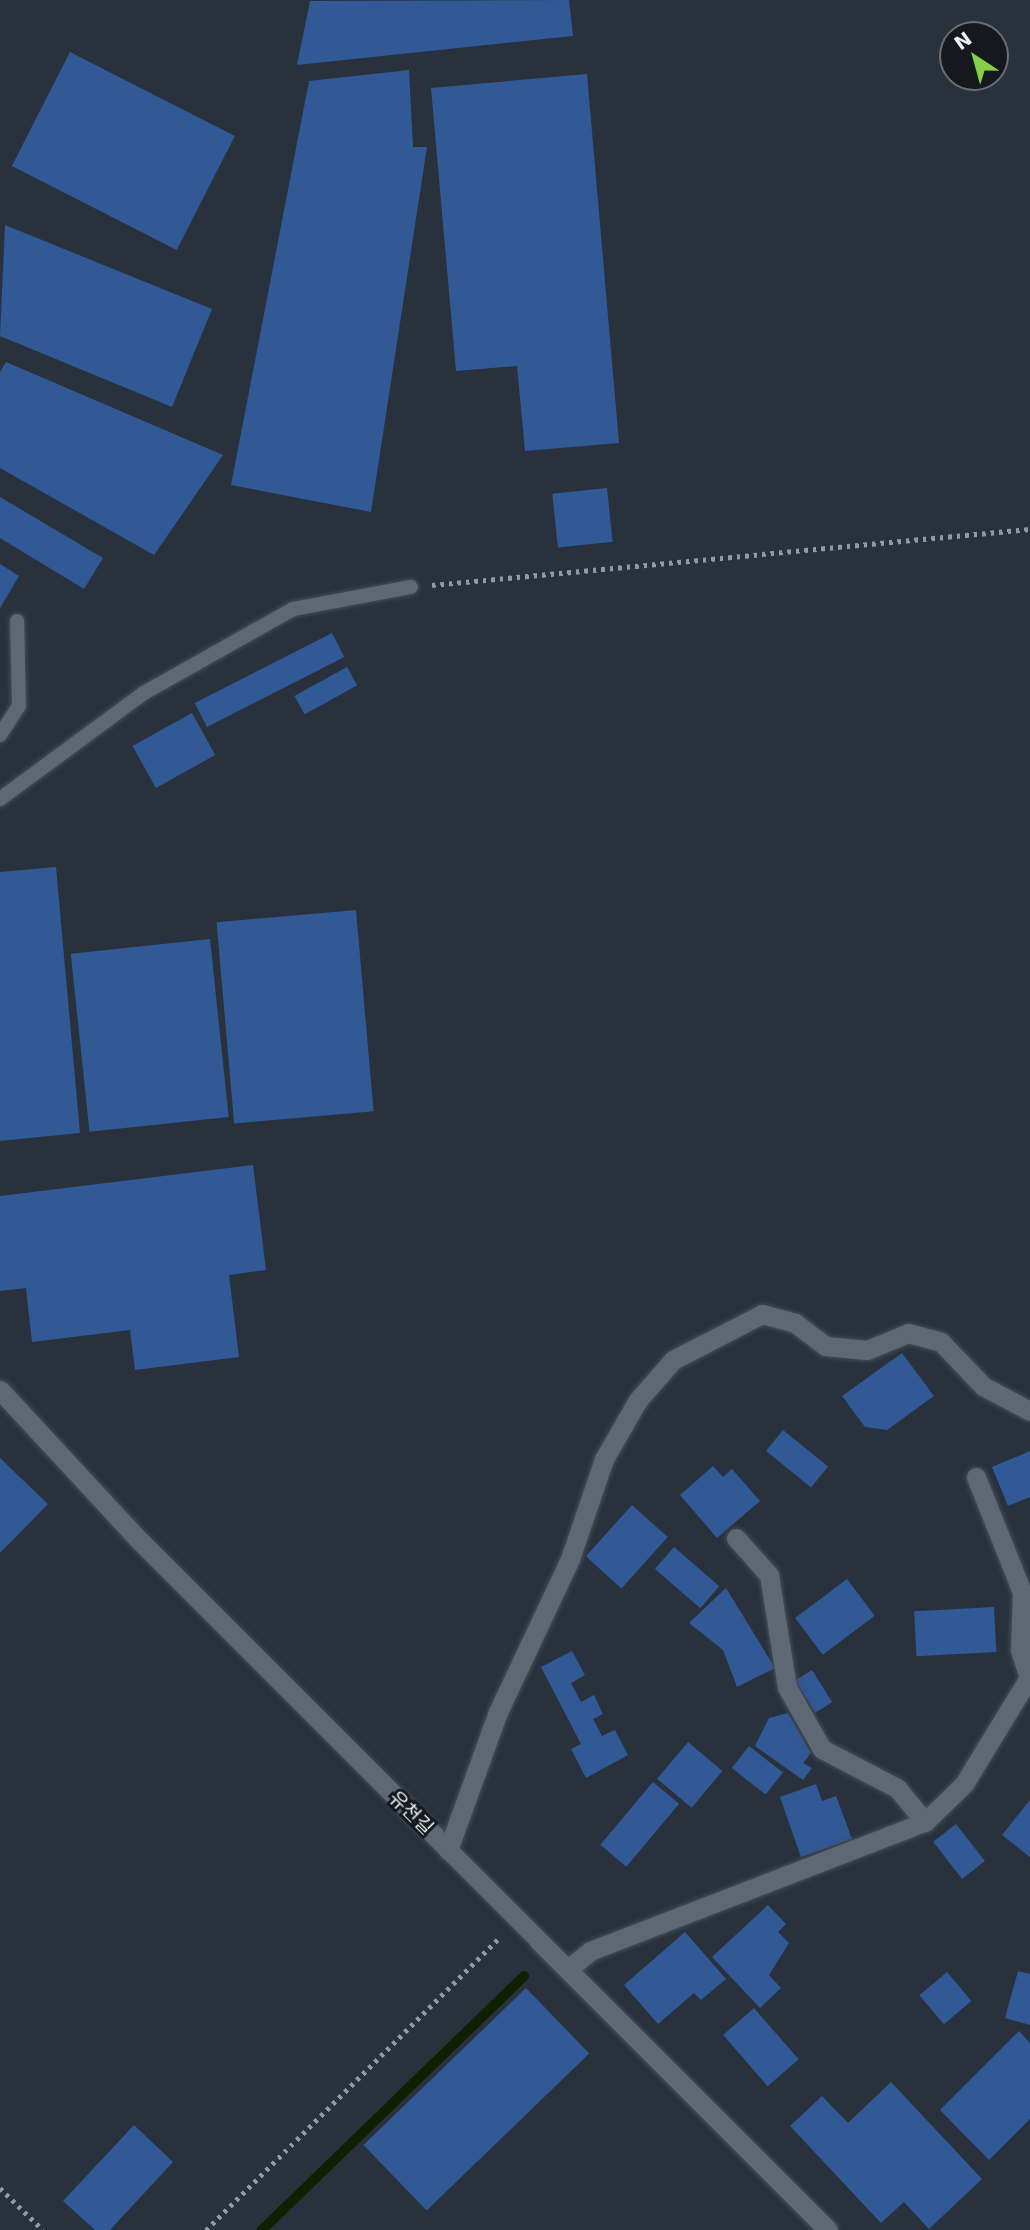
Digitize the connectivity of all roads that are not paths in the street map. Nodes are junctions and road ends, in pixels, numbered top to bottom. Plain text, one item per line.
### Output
1 (411, 587) road end
2 (17, 621) dead end
3 (0, 735) edge
4 (0, 799) edge
5 (0, 1390) edge
6 (1030, 1411) edge
7 (976, 1477) dead end
8 (736, 1538) dead end
9 (1029, 1677) edge
10 (925, 1822) junction
11 (449, 1850) junction
12 (568, 1969) junction
13 (828, 2230) edge

1 - 4 lane
2 - 3 lane
5 - 11 street, 유천길
6 - 11 street
7 - 9 street
8 - 10 street
9 - 10 street
10 - 12 street
11 - 12 street, 유천길
12 - 13 street, 유천길

